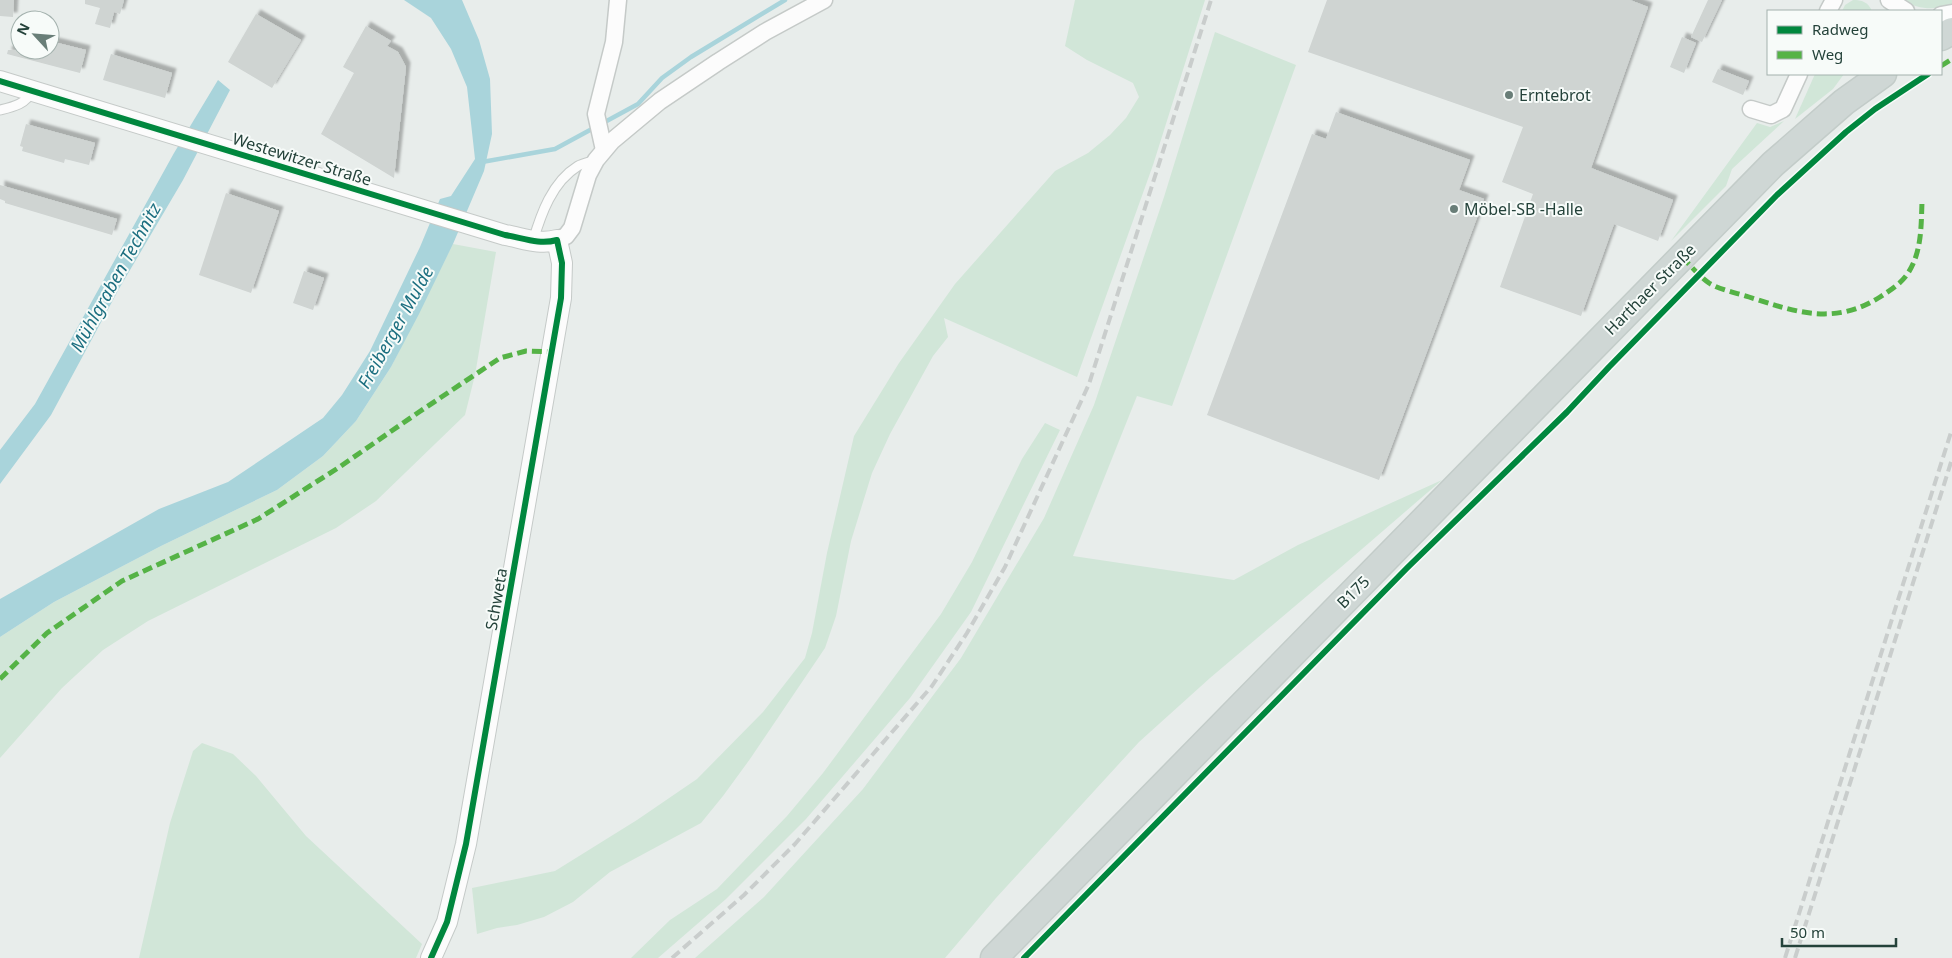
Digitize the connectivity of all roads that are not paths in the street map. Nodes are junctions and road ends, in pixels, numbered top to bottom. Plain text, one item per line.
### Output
1 (618, 0) edge
2 (824, 0) edge
3 (1889, 0) edge
4 (1904, 10) edge
5 (1800, 75) edge
6 (1882, 75) edge
7 (0, 81) edge
8 (32, 90) junction
9 (1751, 109) dead end
10 (0, 110) edge
11 (600, 155) junction
12 (557, 240) junction
13 (532, 241) junction
14 (1427, 517) joint
15 (431, 958) edge
16 (994, 958) edge

1 - 11 street
2 - 11 street
3 - 4 street
5 - 9 street
6 - 14 main road, Harthaer Straße
7 - 8 street, Westewitzer Straße
8 - 10 lane
8 - 13 street, Westewitzer Straße
11 - 12 street
11 - 13 lane
12 - 13 street, Westewitzer Straße
12 - 15 street, Schweta
14 - 16 main road, B175

